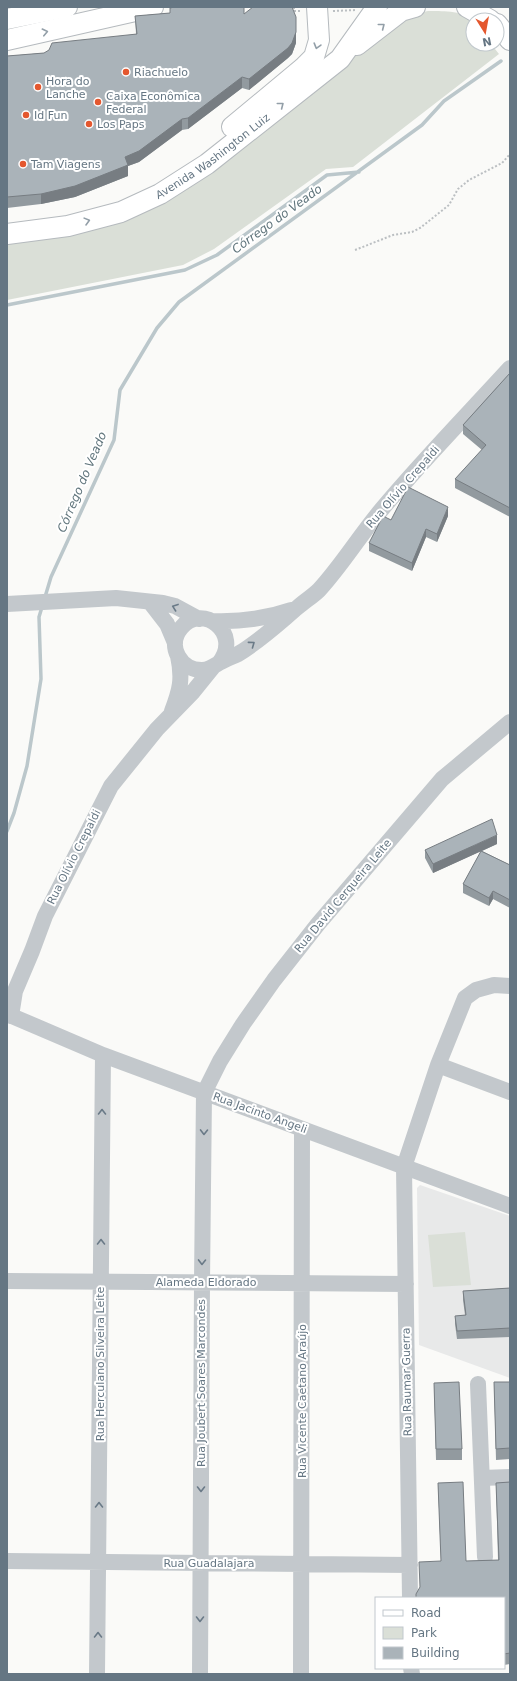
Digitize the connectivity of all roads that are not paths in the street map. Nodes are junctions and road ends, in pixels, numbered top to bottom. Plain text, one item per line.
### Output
1 (67, 7) edge
2 (153, 7) edge
3 (318, 7) edge
4 (377, 7) edge
5 (415, 7) edge
6 (467, 7) edge
7 (476, 12) edge
8 (7, 19) edge
9 (7, 40) edge
10 (340, 59) junction
11 (48, 222) junction
12 (16, 226) edge
13 (510, 368) edge
14 (150, 602) junction
15 (7, 604) edge
16 (298, 607) junction
17 (205, 620) junction
18 (177, 650) junction
19 (216, 665) junction
20 (170, 716) junction
21 (510, 722) edge
22 (509, 985) edge
23 (8, 1014) edge
24 (103, 1055) junction
25 (438, 1065) junction
26 (510, 1092) edge
27 (204, 1093) junction
28 (302, 1129) junction
29 (404, 1167) junction
30 (510, 1206) edge
31 (7, 1281) edge
32 (101, 1281) junction
33 (202, 1282) junction
34 (302, 1283) junction
35 (406, 1284) junction
36 (478, 1384) dead end
37 (510, 1477) edge
38 (482, 1478) junction
39 (485, 1557) dead end
40 (7, 1561) edge
41 (98, 1563) junction
42 (200, 1563) junction
43 (302, 1564) junction
44 (410, 1565) junction
45 (410, 1597) edge
46 (97, 1674) edge
47 (200, 1674) edge
48 (301, 1674) edge

1 - 8 main road
9 -> 2 main road
3 -> 11 main road, Avenida Washington Luiz
4 - 10 main road, Avenida Washington Luiz
10 -> 5 main road
6 - 7 main road
11 -> 10 main road, Avenida Washington Luiz
11 - 12 main road, Avenida Washington Luiz
13 - 16 street, Rua Olívio Crepaldi
14 - 15 street
17 -> 14 street
14 - 18 street
16 - 17 street, Rua Olívio Crepaldi
19 -> 16 street, Rua Olívio Crepaldi
17 - 18 street
17 - 19 street
18 - 19 street
18 - 20 street, Rua Olívio Crepaldi
19 - 20 street, Rua Olívio Crepaldi
20 - 23 street, Rua Olívio Crepaldi
21 - 27 street, Rua David Cerqueira Leite
22 - 25 street, Rua Raumar Guerra
23 - 24 street, Rua Jacinto Angeli
24 - 27 street, Rua Jacinto Angeli
32 -> 24 street, Rua Herculano Silveira Leite
25 - 26 street
25 - 29 street, Rua Raumar Guerra
27 - 28 street, Rua Jacinto Angeli
27 -> 33 street, Rua Joubert Soares Marcondes
28 - 29 street, Rua Jacinto Angeli
28 - 34 street, Rua Vicente Caetano Araújo
29 - 30 street, Rua Jacinto Angeli
29 - 35 street, Rua Raumar Guerra
31 - 32 street, Alameda Eldorado
32 - 33 street, Alameda Eldorado
41 -> 32 street, Rua Herculano Silveira Leite
33 - 34 street, Alameda Eldorado
33 -> 42 street, Rua Joubert Soares Marcondes
34 - 35 street, Alameda Eldorado
34 - 43 street, Rua Vicente Caetano Araújo
35 - 44 street, Rua Raumar Guerra
36 - 38 street
37 - 38 street
38 - 39 street
40 - 41 street, Rua Guadalajara
41 - 42 street, Rua Guadalajara
46 -> 41 street, Rua Herculano Silveira Leite
42 - 43 street, Rua Guadalajara
42 -> 47 street, Rua Joubert Soares Marcondes
43 - 44 street, Rua Guadalajara
43 - 48 street, Rua Vicente Caetano Araújo
44 - 45 street, Rua Raumar Guerra

